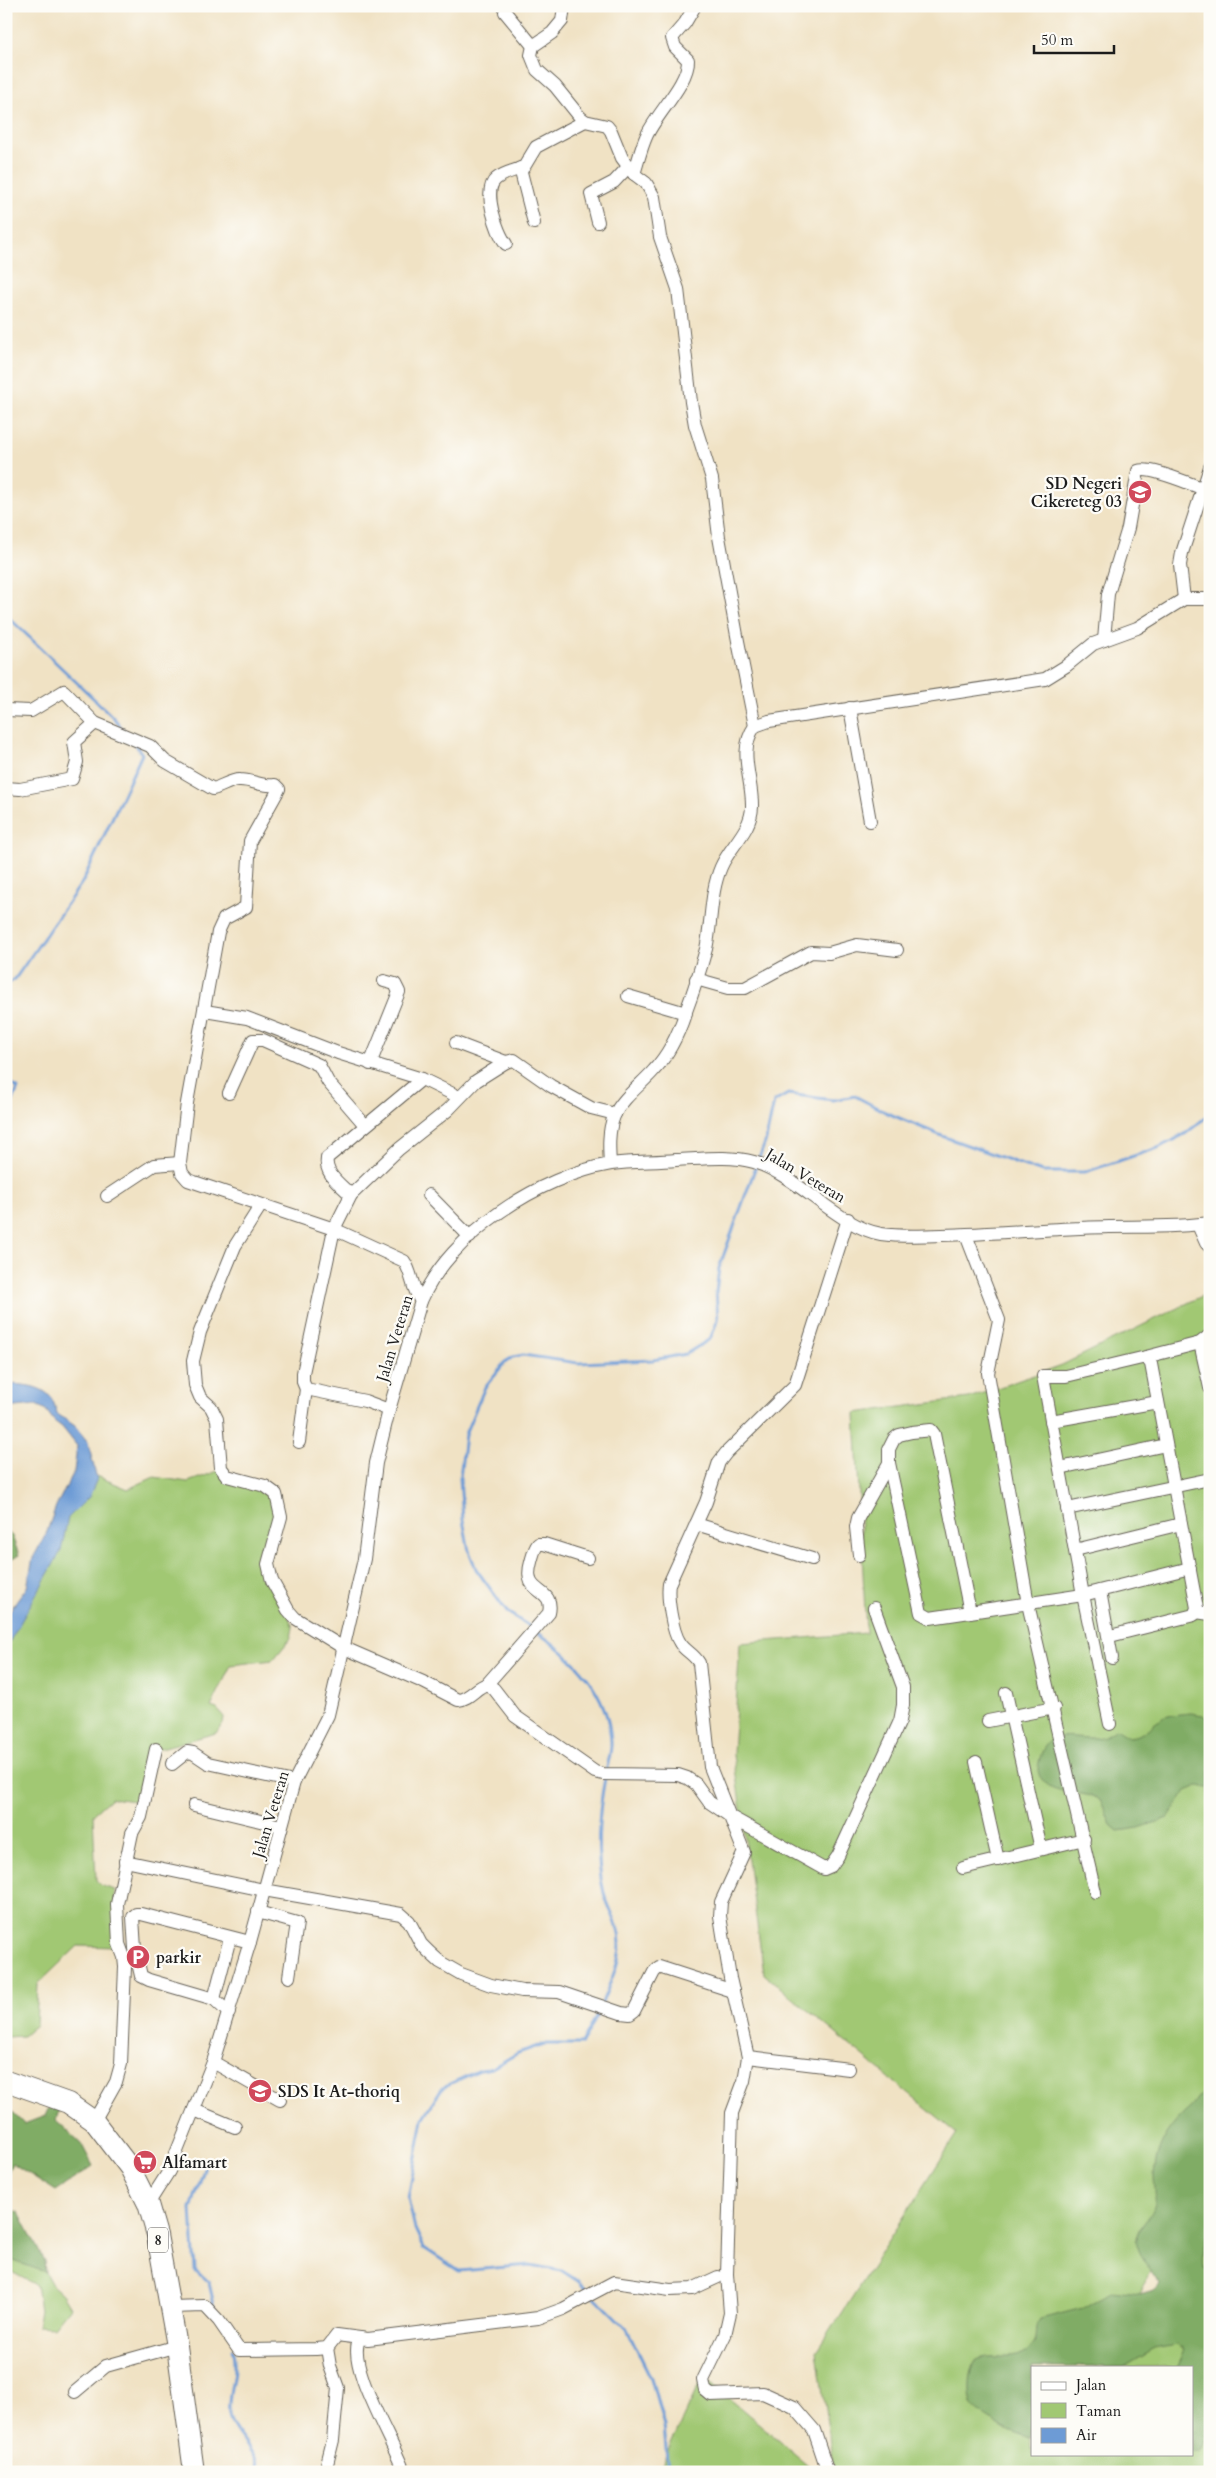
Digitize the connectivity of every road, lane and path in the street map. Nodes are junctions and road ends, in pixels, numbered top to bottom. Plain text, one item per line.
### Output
1 (564, 6) edge
2 (695, 6) edge
3 (505, 12) dead end
4 (533, 46) junction
5 (585, 121) junction
6 (520, 168) junction
7 (631, 170) junction
8 (598, 222) dead end
9 (534, 223) dead end
10 (506, 244) dead end
11 (1210, 468) edge
12 (1202, 488) junction
13 (1210, 598) edge
14 (1184, 599) junction
15 (1104, 640) junction
16 (850, 708) junction
17 (6, 710) edge
18 (95, 723) junction
19 (755, 726) junction
20 (6, 788) edge
21 (870, 821) dead end
22 (897, 950) dead end
23 (696, 979) junction
24 (384, 981) dead end
25 (628, 996) dead end
26 (205, 1011) junction
27 (686, 1013) junction
28 (456, 1043) dead end
29 (506, 1062) junction
30 (370, 1064) junction
31 (422, 1079) junction
32 (229, 1093) dead end
33 (459, 1097) junction
34 (615, 1114) junction
35 (365, 1125) junction
36 (180, 1163) junction
37 (610, 1164) junction
38 (350, 1195) junction
39 (428, 1195) dead end
40 (107, 1196) dead end
41 (261, 1205) junction
42 (848, 1220) junction
43 (1206, 1225) edge
44 (334, 1229) junction
45 (966, 1234) junction
46 (470, 1237) junction
47 (1210, 1246) edge
48 (421, 1301) junction
49 (1205, 1339) edge
50 (1146, 1357) junction
51 (1210, 1388) edge
52 (306, 1389) junction
53 (1158, 1402) junction
54 (389, 1410) junction
55 (1051, 1420) junction
56 (299, 1442) dead end
57 (1166, 1445) junction
58 (888, 1463) junction
59 (1060, 1468) junction
60 (1210, 1479) edge
61 (1174, 1486) junction
62 (1067, 1509) junction
63 (696, 1524) junction
64 (1181, 1524) junction
65 (1075, 1550) junction
66 (859, 1555) dead end
67 (588, 1558) dead end
68 (812, 1559) dead end
69 (1190, 1568) junction
70 (1100, 1591) junction
71 (1083, 1595) junction
72 (1028, 1604) junction
73 (874, 1608) dead end
74 (970, 1612) junction
75 (1196, 1612) junction
76 (1210, 1614) edge
77 (1110, 1636) junction
78 (342, 1647) junction
79 (1112, 1658) dead end
80 (487, 1684) junction
81 (1006, 1693) dead end
82 (1054, 1708) junction
83 (1012, 1716) junction
84 (988, 1722) dead end
85 (1110, 1724) dead end
86 (156, 1749) dead end
87 (976, 1762) dead end
88 (172, 1764) dead end
89 (294, 1782) junction
90 (194, 1805) dead end
91 (731, 1817) junction
92 (281, 1826) junction
93 (1084, 1839) junction
94 (1041, 1849) junction
95 (998, 1860) junction
96 (125, 1862) junction
97 (963, 1868) dead end
98 (264, 1890) junction
99 (1095, 1892) dead end
100 (258, 1912) junction
101 (230, 1938) junction
102 (250, 1942) junction
103 (289, 1977) dead end
104 (733, 1991) junction
105 (214, 1999) junction
106 (228, 2013) junction
107 (748, 2057) junction
108 (213, 2062) junction
109 (849, 2069) dead end
110 (6, 2081) edge
111 (280, 2100) dead end
112 (194, 2110) junction
113 (94, 2121) junction
114 (236, 2126) dead end
115 (148, 2204) junction
116 (718, 2277) dead end
117 (170, 2307) junction
118 (360, 2338) junction
119 (177, 2346) junction
120 (328, 2348) junction
121 (75, 2392) dead end
122 (194, 2472) edge
123 (325, 2472) edge
124 (404, 2472) edge
125 (828, 2472) edge

1 - 4 street
2 - 7 street
3 - 4 street
4 - 5 street
5 - 6 street
5 - 7 street
6 - 9 street
6 - 10 street
7 - 8 street
7 - 19 street
11 - 12 street
12 - 14 street
12 - 15 street
13 - 14 street
14 - 15 street
15 - 16 street
16 - 19 street
16 - 21 street
17 - 18 street
18 - 20 street
18 - 26 street
19 - 23 street
22 - 23 street
23 - 27 street
24 - 30 street
25 - 27 street
26 - 30 street
26 - 36 street
27 - 34 street
28 - 29 street
29 - 33 street
29 - 34 street
30 - 31 street
31 - 33 street
31 - 35 street
32 - 35 street
33 - 38 street
34 - 37 street
35 - 38 street
36 - 40 street
36 - 41 street
37 - 42 street, Jalan Veteran
37 - 46 street, Jalan Veteran
38 - 44 street
39 - 46 street
41 - 44 street
41 - 78 street
42 - 45 street, Jalan Veteran
42 - 63 street
43 - 45 street, Jalan Veteran
43 - 47 street
44 - 48 street
44 - 52 street
45 - 72 street
46 - 48 street, Jalan Veteran
48 - 54 street, Jalan Veteran
49 - 50 street
49 - 51 street
50 - 53 street
50 - 55 street
52 - 54 street
52 - 56 street
53 - 55 street
53 - 57 street
54 - 78 street, Jalan Veteran
55 - 59 street
57 - 59 street
57 - 61 street
58 - 66 street
58 - 74 street
58 - 74 street
59 - 62 street
60 - 61 street
61 - 62 street
61 - 64 street
62 - 65 street
63 - 68 street
63 - 91 street
64 - 65 street
64 - 69 street
65 - 71 street
67 - 80 street
69 - 70 street
69 - 75 street
70 - 71 street
70 - 77 street
71 - 72 street
71 - 85 street
72 - 74 street
72 - 82 street
73 - 91 street
75 - 76 street
75 - 77 street
77 - 79 street
78 - 80 street
78 - 89 street, Jalan Veteran
80 - 91 street
81 - 83 street
82 - 83 street
82 - 93 street
83 - 84 street
83 - 94 street
86 - 96 street
87 - 95 street
88 - 89 street
89 - 92 street, Jalan Veteran
90 - 92 street
91 - 104 street
92 - 98 street, Jalan Veteran
93 - 94 street
93 - 99 street
94 - 95 street
95 - 97 street
96 - 98 street
96 - 113 street
98 - 100 street, Jalan Veteran
98 - 104 street
100 - 102 street, Jalan Veteran
100 - 103 street
101 - 102 street
101 - 105 street
101 - 105 street
102 - 106 street, Jalan Veteran
104 - 107 street
105 - 106 street
106 - 108 street, Jalan Veteran
107 - 109 street
107 - 125 street
108 - 111 street
108 - 112 street, Jalan Veteran
110 - 113 highway, 8
112 - 114 street
112 - 115 street, Jalan Veteran
113 - 115 highway, 8
115 - 117 highway, 8
116 - 118 street
117 - 119 highway, 8
117 - 120 street
118 - 120 street
118 - 124 street
119 - 121 street
119 - 122 highway, 8
120 - 123 street

